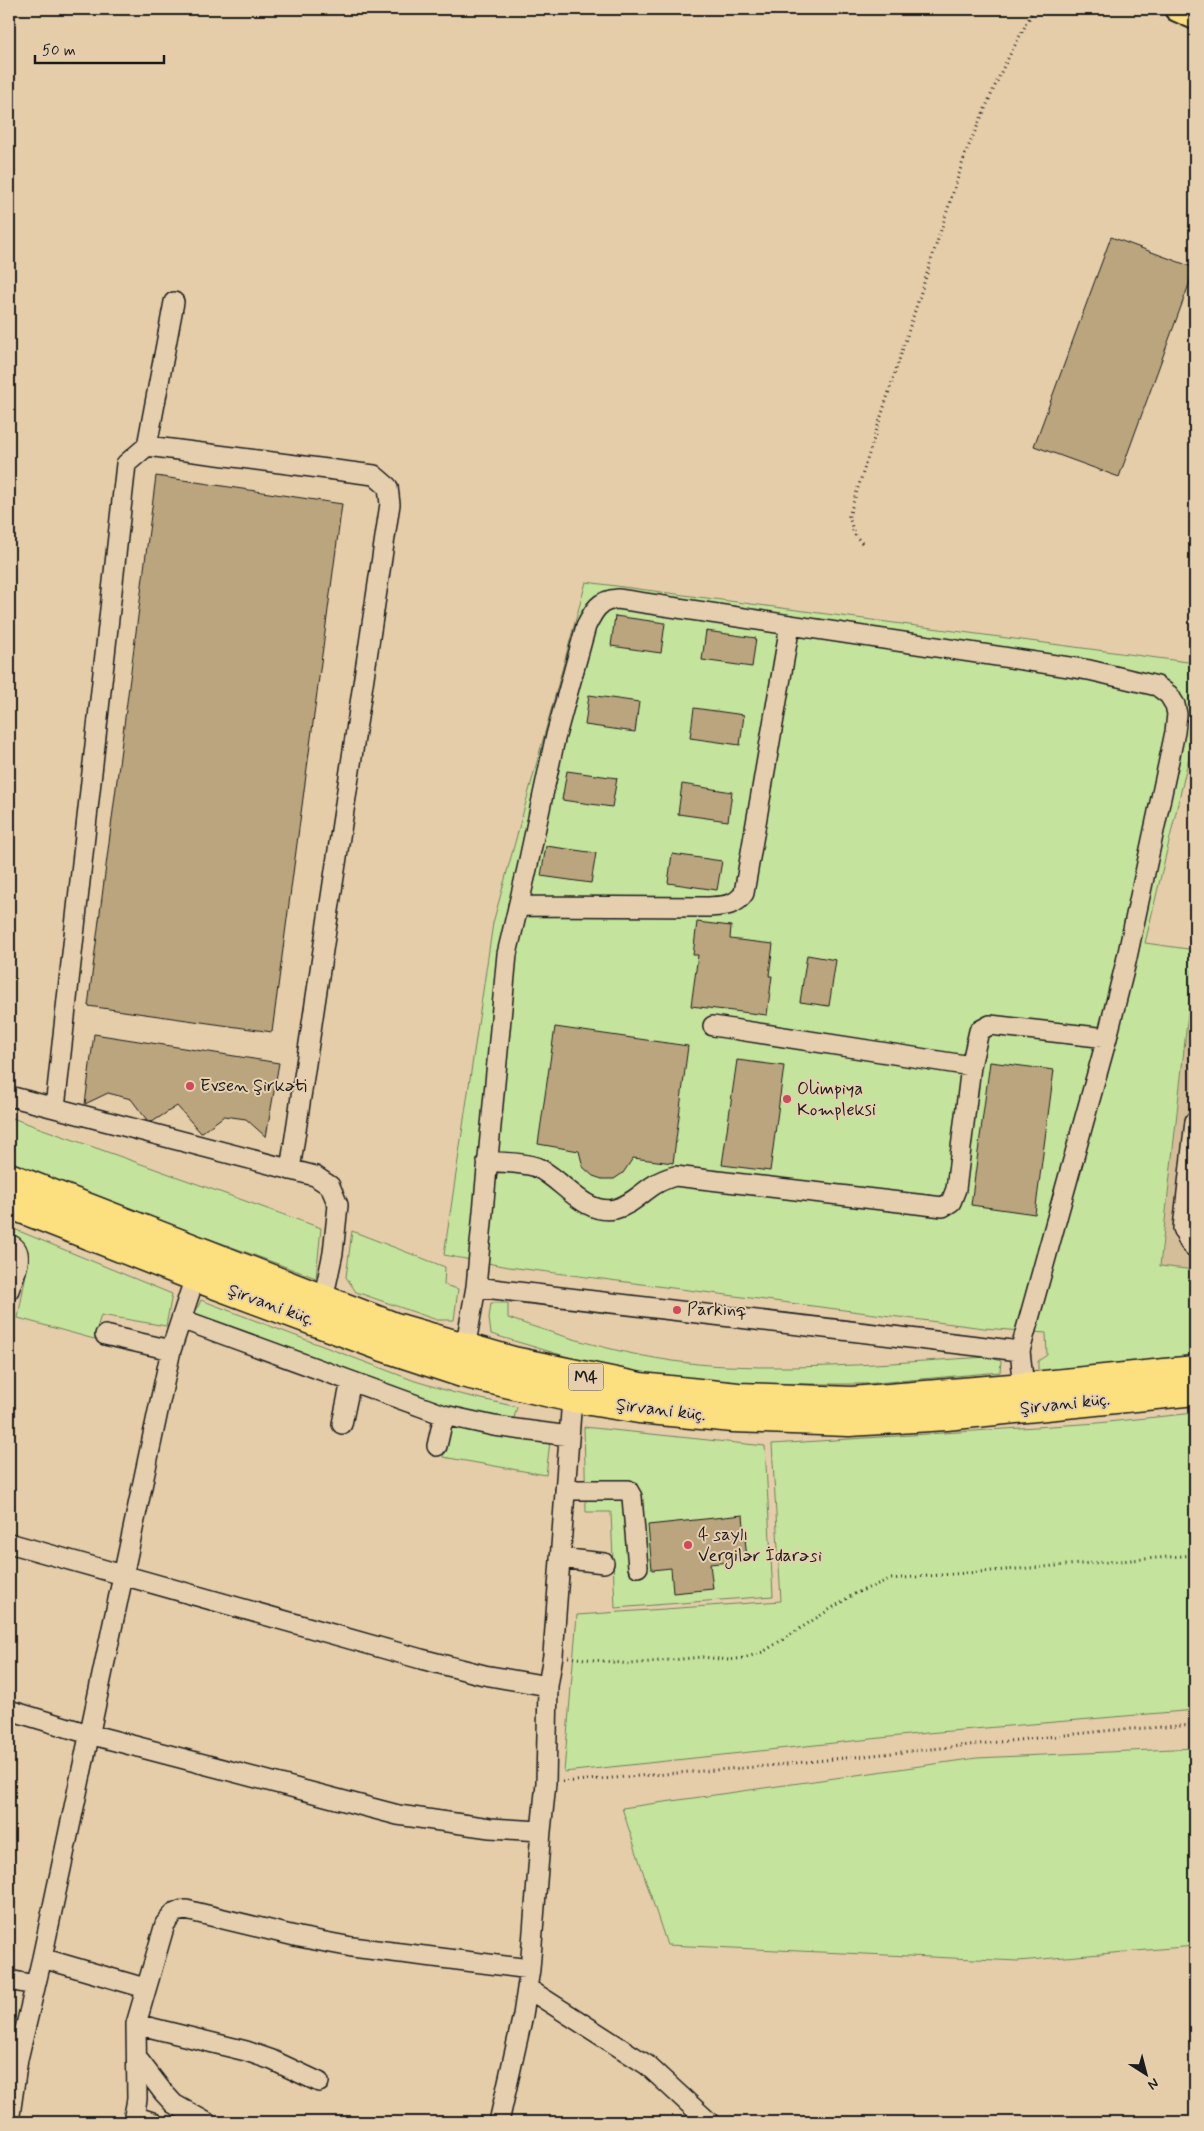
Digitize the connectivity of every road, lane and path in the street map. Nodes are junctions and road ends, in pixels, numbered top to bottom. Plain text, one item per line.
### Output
1 (1034, 9) edge
2 (1177, 9) edge
3 (1195, 17) edge
4 (174, 302) dead end
5 (148, 446) junction
6 (862, 543) dead end
7 (790, 625) junction
8 (518, 906) junction
9 (713, 1026) dead end
10 (1107, 1038) junction
11 (971, 1066) junction
12 (9, 1096) edge
13 (55, 1108) junction
14 (1195, 1121) edge
15 (487, 1161) junction
16 (290, 1170) junction
17 (9, 1177) edge
18 (9, 1204) edge
19 (9, 1244) edge
20 (1195, 1248) edge
21 (195, 1278) junction
22 (476, 1287) junction
23 (9, 1290) edge
24 (323, 1300) junction
25 (181, 1319) junction
26 (105, 1335) dead end
27 (465, 1349) junction
28 (171, 1350) junction
29 (1020, 1351) junction
30 (1195, 1370) edge
31 (351, 1380) junction
32 (1024, 1387) junction
33 (1195, 1391) edge
34 (572, 1398) junction
35 (444, 1415) junction
36 (342, 1424) dead end
37 (569, 1436) junction
38 (437, 1446) dead end
39 (566, 1490) junction
40 (9, 1544) edge
41 (1195, 1555) edge
42 (560, 1558) junction
43 (604, 1563) dead end
44 (638, 1568) dead end
45 (123, 1577) junction
46 (553, 1655) junction
47 (548, 1686) junction
48 (9, 1710) edge
49 (1195, 1725) edge
50 (89, 1734) junction
51 (546, 1783) junction
52 (540, 1831) junction
53 (42, 1958) junction
54 (530, 1969) junction
55 (9, 1980) edge
56 (34, 1986) junction
57 (145, 1988) junction
58 (527, 1988) junction
59 (136, 2024) junction
60 (136, 2058) junction
61 (13, 2059) edge
62 (318, 2082) dead end
63 (134, 2119) edge
64 (10, 2122) edge
65 (152, 2122) edge
66 (206, 2122) edge
67 (499, 2122) edge
68 (709, 2122) edge

1 - 6 path
2 - 3 main road
4 - 5 street
5 - 13 street
5 - 16 street
7 - 8 street
7 - 8 street
7 - 10 street
8 - 15 street
9 - 11 street
10 - 11 street
10 - 29 street
11 - 15 street
12 - 13 street
13 - 16 street
14 - 20 street
15 - 22 street
16 - 24 street
17 - 24 highway, M4
18 - 21 highway, Şirvani küç. / M4
19 - 23 street
21 - 25 street
21 - 34 highway, Şirvani küç. / M4
22 - 27 street
22 - 29 street
24 - 27 highway, M4
25 - 28 street
25 - 31 street
26 - 28 street
27 - 32 highway, M4
28 - 45 street
29 - 32 street
30 - 32 highway, M4
31 - 35 street
31 - 36 street
33 - 34 highway, Şirvani küç. / M4
34 - 37 street
35 - 37 street
35 - 38 street
37 - 39 street
39 - 42 street
39 - 44 street
40 - 45 street
41 - 46 path
42 - 43 street
42 - 46 street
45 - 47 street
45 - 50 street
46 - 47 street
47 - 51 street
48 - 50 street
49 - 51 path
50 - 52 street
50 - 53 street
51 - 52 street
52 - 54 street
53 - 56 street
53 - 57 street
54 - 57 street
54 - 58 street
55 - 56 street
56 - 61 street
57 - 59 street
58 - 67 street
58 - 68 street
59 - 60 street
59 - 62 street
60 - 63 street
60 - 66 street
61 - 64 street
63 - 65 street

